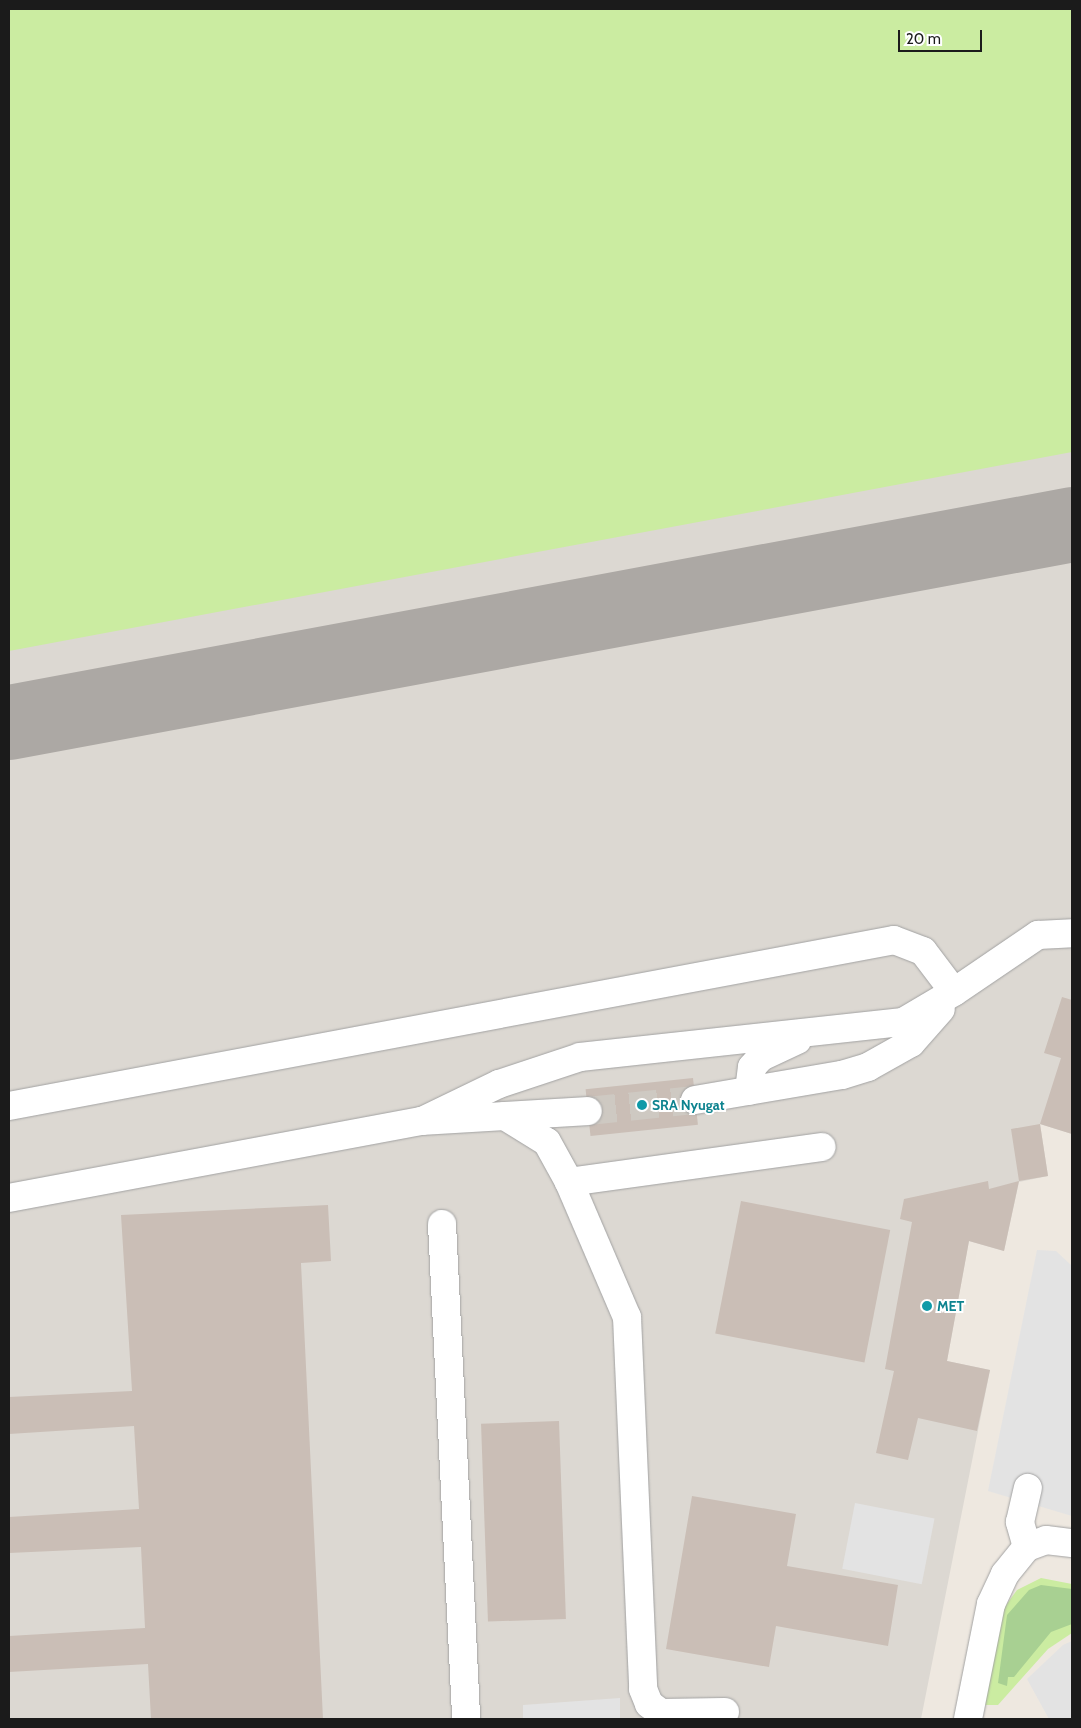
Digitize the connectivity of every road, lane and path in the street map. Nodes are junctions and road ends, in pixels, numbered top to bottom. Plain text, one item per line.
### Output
1 (1072, 933) edge
2 (954, 992) junction
3 (820, 1030) junction
4 (703, 1042) junction
5 (749, 1091) junction
6 (695, 1100) tunnel mouth
7 (9, 1106) edge
8 (588, 1111) tunnel mouth
9 (505, 1116) junction
10 (422, 1120) junction
11 (822, 1147) dead end
12 (569, 1182) junction
13 (9, 1198) edge
14 (442, 1224) dead end
15 (1028, 1488) dead end
16 (1072, 1543) edge
17 (1027, 1547) junction
18 (725, 1712) dead end
19 (466, 1719) edge
20 (968, 1719) edge

1 - 2 street
2 - 3 street
2 - 5 street
2 - 7 street
3 - 4 street
3 - 5 street
4 - 5 street
4 - 10 street
5 - 6 street
8 - 9 street
9 - 10 street
9 - 12 street
10 - 13 street
11 - 12 street
12 - 18 street
14 - 19 street
15 - 17 street
16 - 17 street
17 - 20 street

